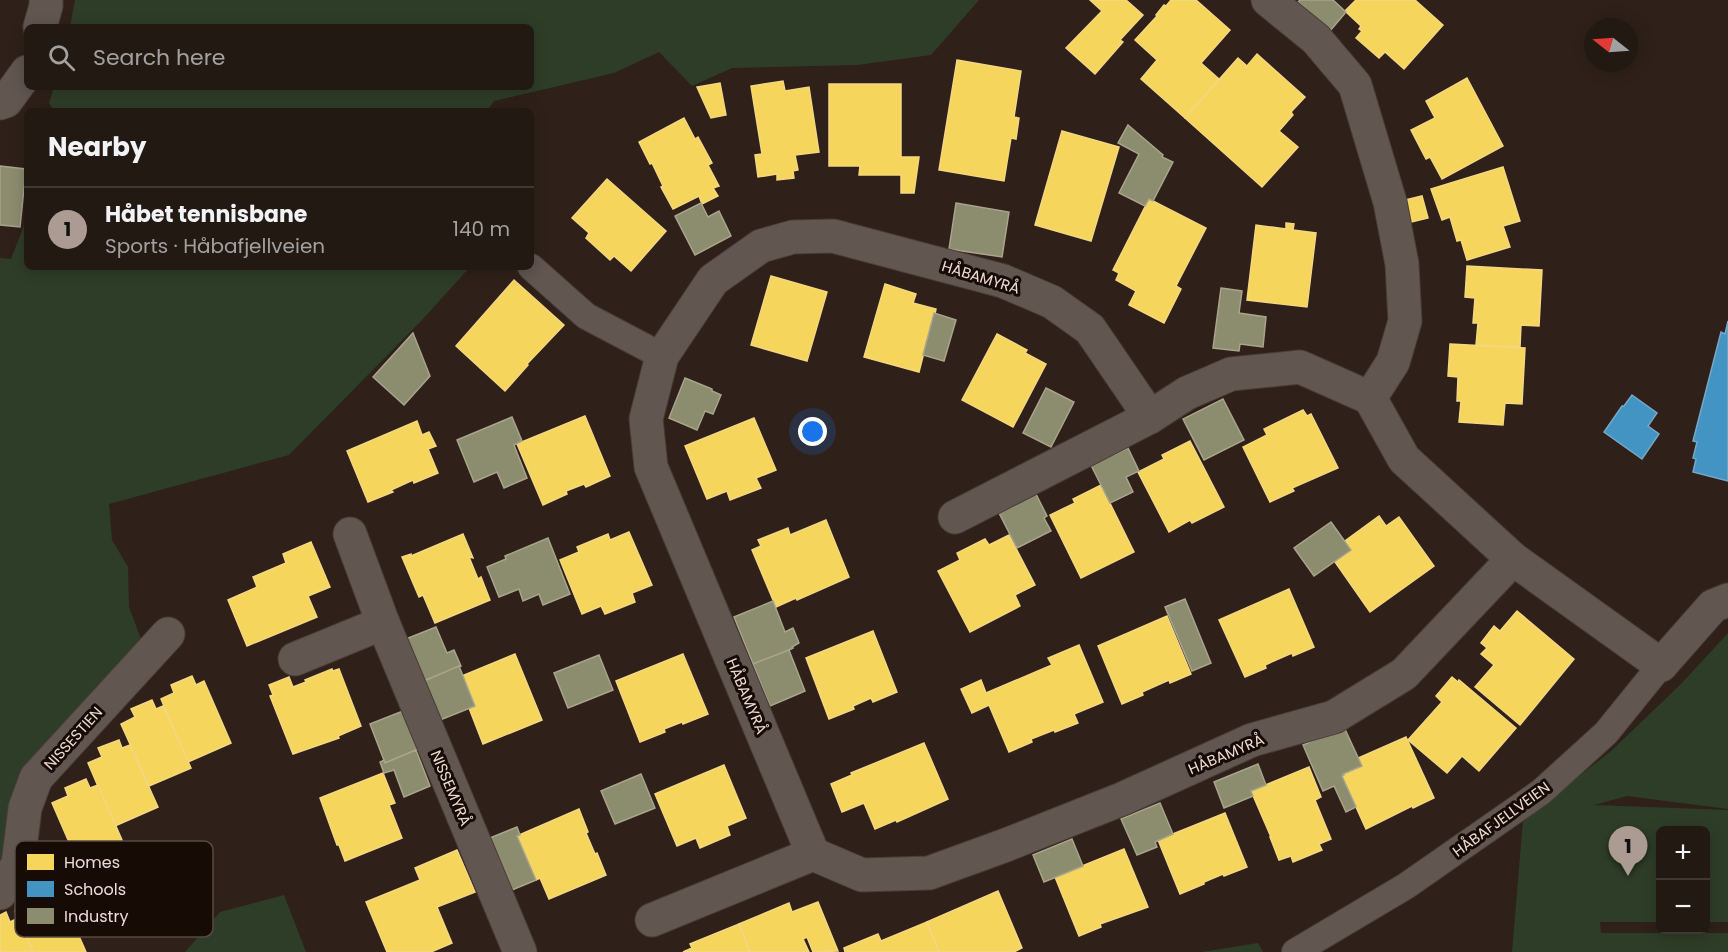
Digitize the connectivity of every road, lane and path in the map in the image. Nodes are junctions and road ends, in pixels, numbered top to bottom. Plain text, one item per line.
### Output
1 (46, 0) edge
2 (1268, 0) edge
3 (41, 24) edge
4 (24, 76) edge
5 (0, 103) edge
6 (534, 270) edge
7 (662, 356) junction
8 (1370, 398) junction
9 (1150, 417) junction
10 (955, 517) dead end
11 (350, 534) dead end
12 (1513, 559) junction
13 (1728, 600) edge
14 (383, 623) junction
15 (168, 634) dead end
16 (295, 659) dead end
17 (1661, 665) junction
18 (21, 841) edge
19 (813, 854) junction
20 (15, 869) edge
21 (0, 893) edge
22 (652, 920) dead end
23 (520, 952) edge
24 (1295, 952) edge

1 - 3 street
2 - 8 street
4 - 5 street
6 - 7 lane
7 - 9 street, HÅBAMYRÅ
7 - 19 street, HÅBAMYRÅ
8 - 9 street
8 - 12 street
9 - 10 street
11 - 14 street, NISSEMYRÅ
12 - 17 street
12 - 19 street, HÅBAMYRÅ
13 - 17 street, HÅBAFJELLVEIEN
14 - 16 street
14 - 23 street, NISSEMYRÅ
15 - 18 street, NISSESTIEN
17 - 24 lane, HÅBAFJELLVEIEN
19 - 22 street
20 - 21 street, NISSESTIEN

